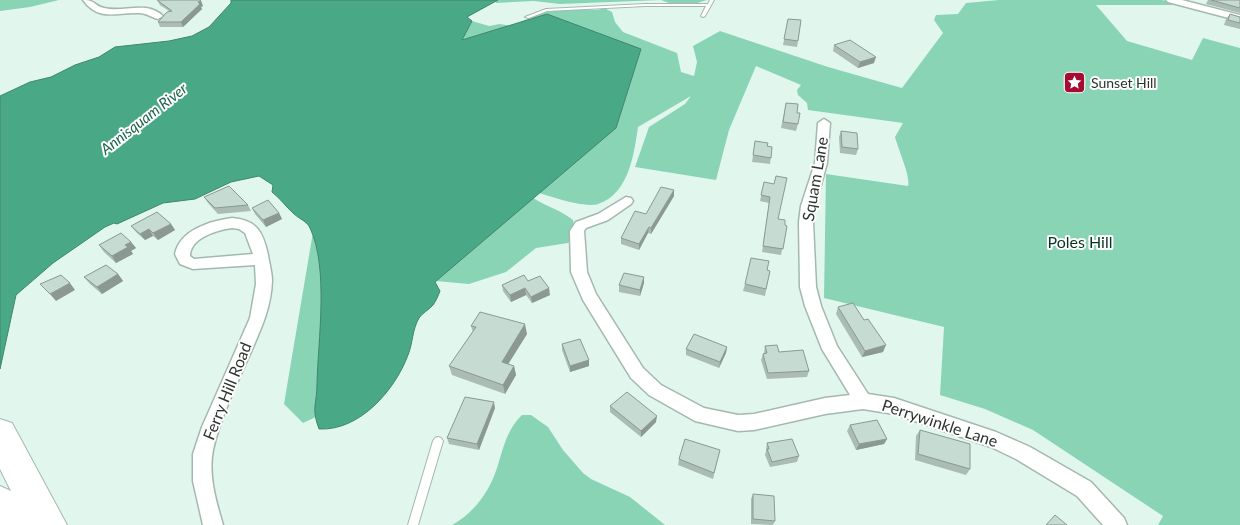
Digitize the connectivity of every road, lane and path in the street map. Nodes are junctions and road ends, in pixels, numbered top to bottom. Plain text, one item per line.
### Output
1 (88, 0) edge
2 (1171, 0) edge
3 (710, 2) edge
4 (158, 16) dead end
5 (703, 16) dead end
6 (527, 17) dead end
7 (1240, 18) edge
8 (824, 123) dead end
9 (626, 201) dead end
10 (261, 259) dead end
11 (863, 401) junction
12 (2, 437) edge
13 (438, 441) dead end
14 (0, 504) edge
15 (9, 525) edge
16 (48, 525) edge
17 (213, 525) edge
18 (413, 525) edge
19 (1118, 525) edge

1 - 4 street
2 - 7 street
3 - 5 lane
3 - 6 lane
8 - 11 street, Squam Lane
9 - 11 street, Perrywinkle Lane
10 - 17 street, Ferry Hill Road
11 - 19 street, Perrywinkle Lane
12 - 16 highway
13 - 18 lane
14 - 15 highway

